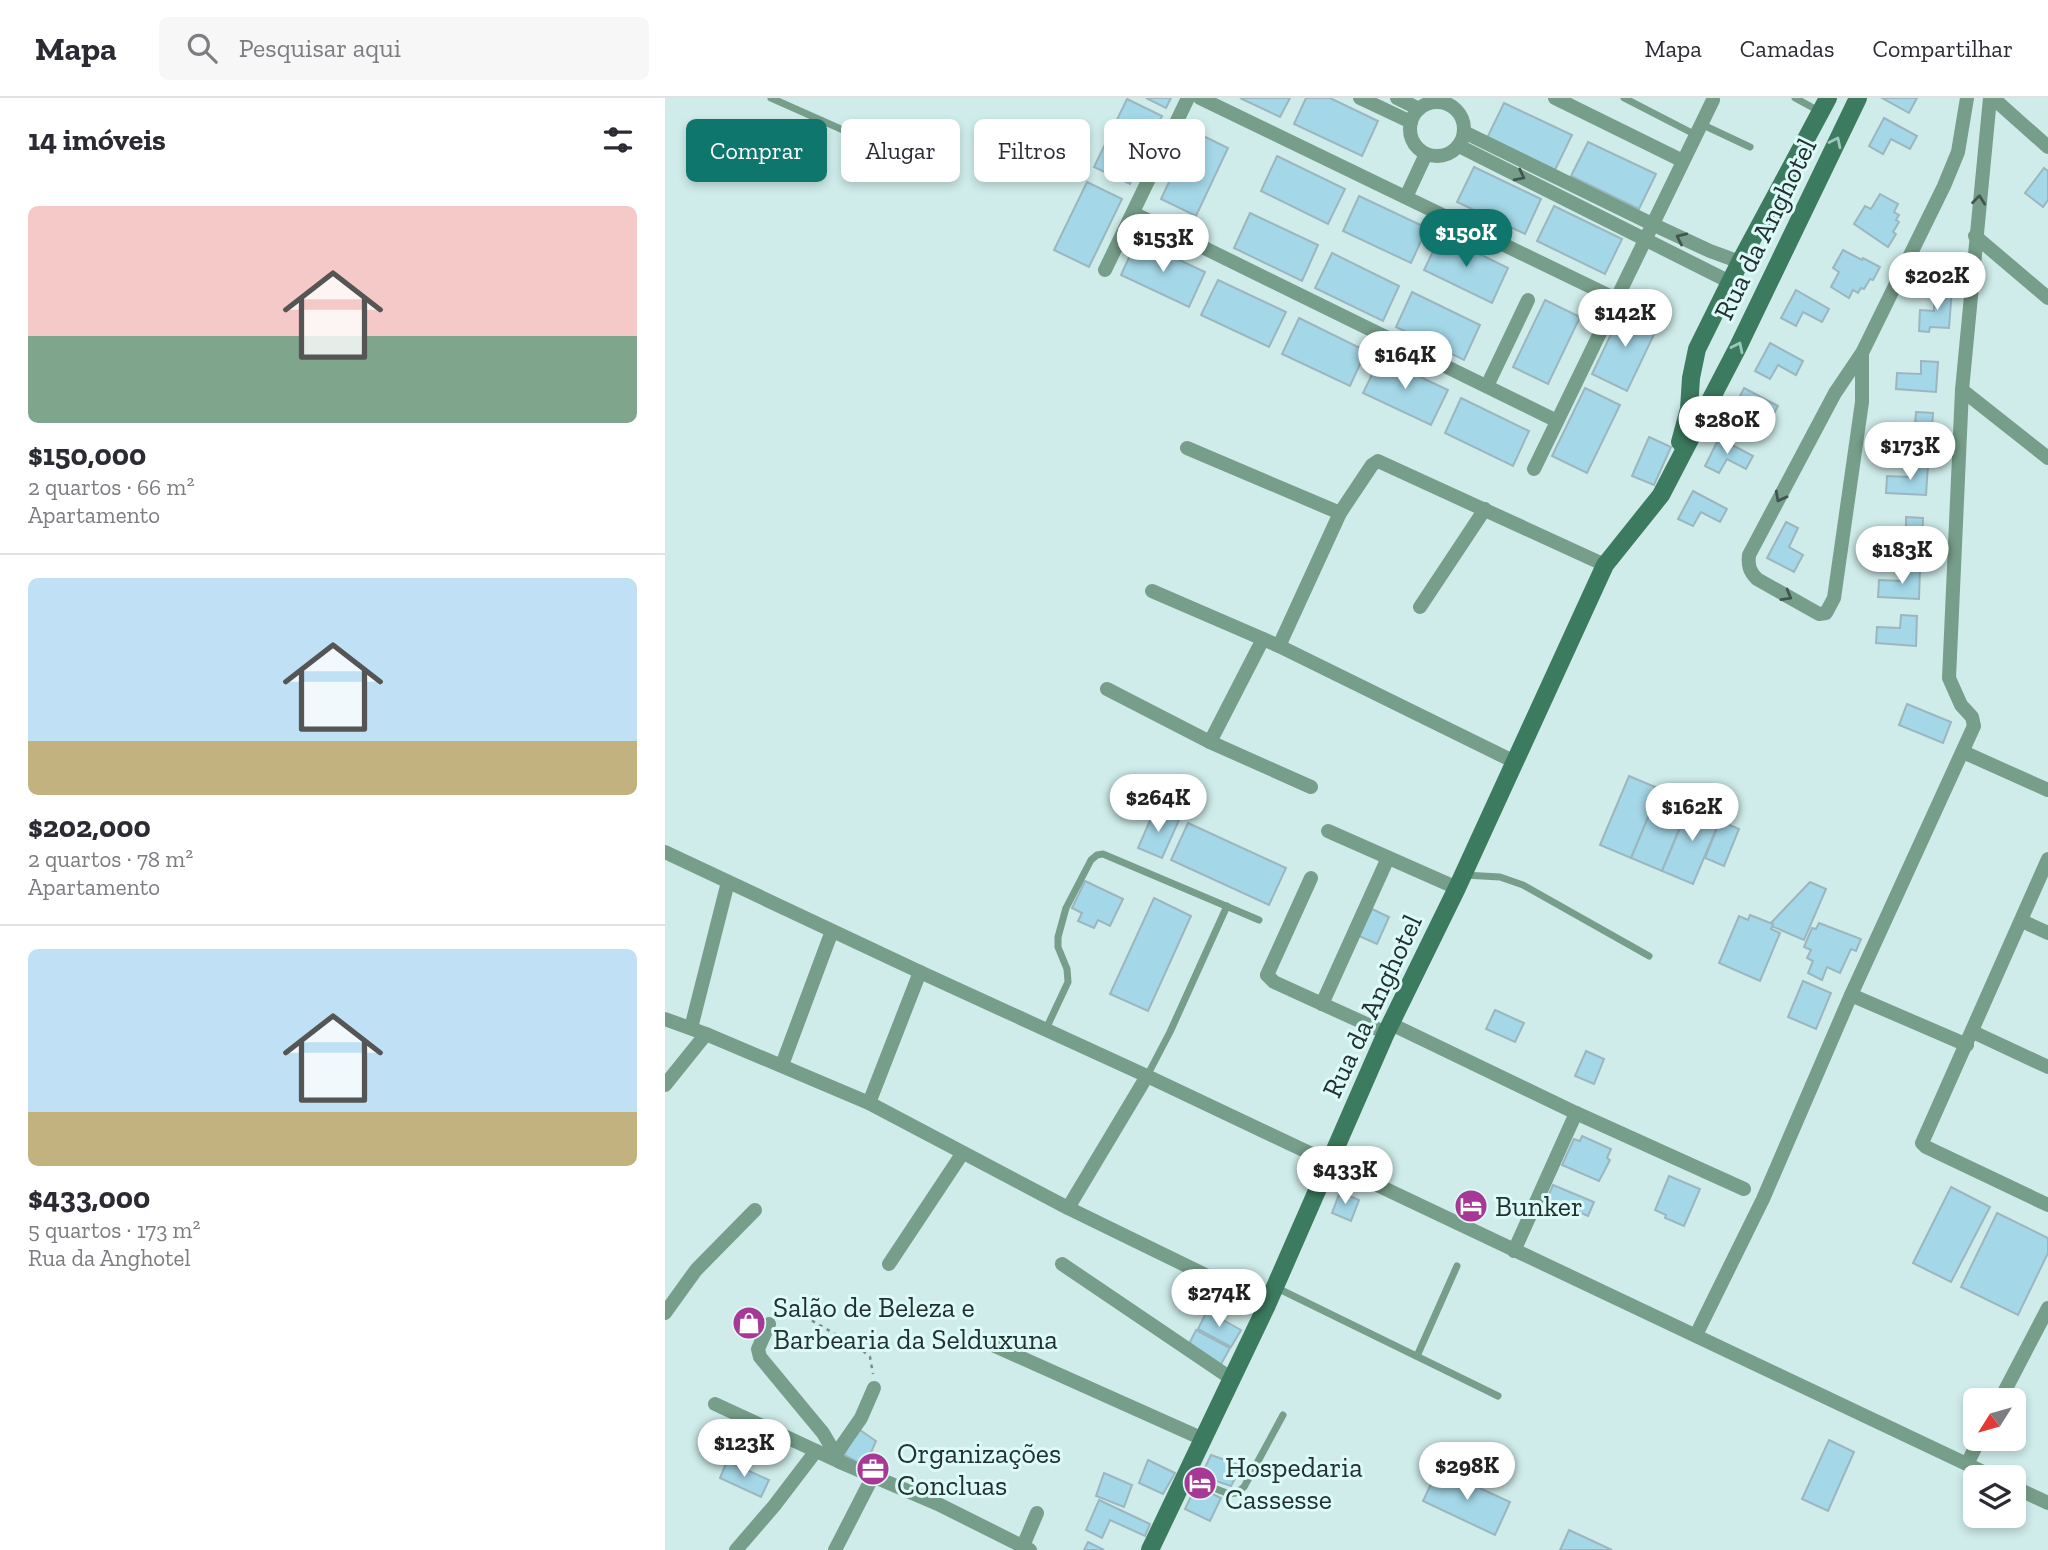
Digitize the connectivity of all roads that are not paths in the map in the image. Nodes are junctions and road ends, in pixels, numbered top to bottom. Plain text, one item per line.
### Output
1 (771, 98) edge
2 (1188, 98) edge
3 (1200, 98) edge
4 (1360, 98) edge
5 (1397, 98) edge
6 (1555, 98) edge
7 (1624, 98) edge
8 (1795, 98) edge
9 (1858, 98) edge
10 (1967, 98) edge
11 (1992, 98) edge
12 (1713, 100) edge
13 (1450, 101) edge
14 (1824, 105) edge
15 (1419, 109) junction
16 (1411, 122) junction
17 (841, 129) edge
18 (1698, 130) junction
19 (1462, 139) junction
20 (1750, 146) dead end
21 (2048, 147) edge
22 (1426, 154) junction
23 (1683, 161) junction
24 (1406, 197) junction
25 (1133, 213) junction
26 (1652, 224) junction
27 (1975, 236) junction
28 (1645, 239) junction
29 (1740, 262) junction
30 (1105, 270) dead end
31 (1730, 282) junction
32 (2048, 298) edge
33 (1616, 299) junction
34 (1528, 300) dead end
35 (1862, 353) junction
36 (1487, 386) junction
37 (1962, 390) junction
38 (1835, 393) junction
39 (1862, 402) junction
40 (1557, 421) junction
41 (1187, 448) dead end
42 (2048, 458) edge
43 (1534, 469) dead end
44 (1661, 495) junction
45 (1485, 509) junction
46 (1340, 513) junction
47 (1605, 565) junction
48 (1152, 590) dead end
49 (1420, 607) dead end
50 (1263, 639) junction
51 (1279, 646) junction
52 (1107, 689) dead end
53 (1210, 742) junction
54 (1963, 752) junction
55 (1515, 762) junction
56 (1311, 787) dead end
57 (2048, 790) edge
58 (1328, 831) dead end
59 (665, 852) edge
60 (1388, 858) junction
61 (2048, 859) edge
62 (1311, 878) dead end
63 (1460, 881) junction
64 (728, 882) junction
65 (1227, 906) junction
66 (1259, 920) dead end
67 (2022, 921) junction
68 (832, 931) junction
69 (2048, 933) edge
70 (1649, 956) dead end
71 (920, 972) junction
72 (1851, 995) junction
73 (1322, 1004) junction
74 (665, 1019) edge
75 (691, 1028) junction
76 (1389, 1029) junction
77 (1045, 1030) junction
78 (706, 1034) junction
79 (1970, 1038) junction
80 (782, 1065) junction
81 (2048, 1067) edge
82 (1147, 1076) junction
83 (665, 1085) edge
84 (869, 1103) junction
85 (1576, 1113) junction
86 (963, 1154) junction
87 (1328, 1163) junction
88 (1744, 1189) dead end
89 (2048, 1205) edge
90 (1068, 1208) junction
91 (755, 1210) dead end
92 (1514, 1251) junction
93 (889, 1264) dead end
94 (1062, 1264) dead end
95 (1457, 1266) dead end
96 (1275, 1286) junction
97 (1267, 1305) junction
98 (2048, 1308) edge
99 (665, 1313) edge
100 (769, 1324) road end
101 (1696, 1335) junction
102 (984, 1341) dead end
103 (1417, 1356) junction
104 (1232, 1379) junction
105 (874, 1388) road end
106 (2006, 1388) edge
107 (1498, 1396) dead end
108 (715, 1404) dead end
109 (1283, 1415) dead end
110 (1203, 1439) junction
111 (816, 1451) junction
112 (1974, 1451) edge
113 (838, 1458) junction
114 (1967, 1464) joint
115 (873, 1476) junction
116 (1185, 1476) junction
117 (2026, 1493) edge
118 (2048, 1503) edge
119 (1037, 1513) dead end
120 (1026, 1548) edge
121 (736, 1550) edge
122 (835, 1550) edge
123 (1150, 1550) edge

1 - 17 lane
2 - 25 street
3 - 24 street
4 - 16 street
5 - 15 street
6 - 23 street
7 - 18 lane
8 - 14 lane
44 -> 9 main road, Rua da Anghotel
10 - 35 street
11 - 21 street
27 -> 11 street
12 - 18 street
13 - 15 street
13 - 19 street
14 - 29 main road, Rua da Anghotel
15 - 16 street
16 - 22 street
18 - 20 lane
18 - 23 street
19 - 22 street
19 - 26 street
19 -> 28 street
22 - 24 street
23 - 26 street
24 - 33 street
25 - 30 street
25 - 36 street
26 - 28 street
29 -> 26 street
27 - 32 street
27 - 37 street
28 - 31 street
28 - 33 street
29 - 31 main road, Rua da Anghotel
31 - 44 main road, Rua da Anghotel
33 - 40 street
34 - 36 street
35 - 38 street
35 - 39 street
36 - 40 street
37 - 42 street
37 - 54 street
38 - 39 street
38 -> 39 street
40 - 43 street
41 - 46 street
44 - 47 main road, Rua da Anghotel
45 - 46 street
45 - 47 street
45 - 49 street
46 - 51 street
47 - 55 main road, Rua da Anghotel
48 - 50 street
50 - 51 street
50 - 53 street
51 - 55 street
52 - 53 street
53 - 56 street
54 - 57 street
54 - 72 street
55 - 63 main road, Rua da Anghotel
58 - 60 street
59 - 64 street
60 - 63 street
60 - 73 street
61 - 67 street
62 - 73 street
63 - 70 lane
63 - 76 main road, Rua da Anghotel
64 - 68 street
64 - 75 street
65 - 66 lane
65 - 77 lane
65 - 82 lane
67 - 69 street
67 - 79 street
68 - 71 street
68 - 80 street
71 - 77 street
71 - 84 street
72 - 79 street
72 - 101 street
73 - 76 street
74 - 75 street
75 - 78 street
76 - 85 street
76 - 87 main road, Rua da Anghotel
77 - 82 street
78 - 80 street
78 - 83 street
79 - 81 street
79 - 89 street
80 - 84 street
82 - 87 street
82 - 90 street
84 - 86 street
85 - 88 street
85 - 92 street
86 - 90 street
86 - 93 street
87 - 92 street
87 - 96 main road, Rua da Anghotel
90 - 97 street
91 - 99 street
92 - 101 street
94 - 104 street
95 - 103 lane
96 - 97 main road, Rua da Anghotel
96 - 103 lane
97 - 104 main road, Rua da Anghotel
98 - 106 street
100 - 113 street
101 - 114 street
102 - 110 street
103 - 107 lane
104 - 110 main road, Rua da Anghotel
105 - 113 street
108 - 111 street
109 - 116 lane
110 - 116 main road, Rua da Anghotel
111 - 113 street
111 - 121 street
112 - 114 street
113 - 115 street
115 - 120 street
115 - 122 street
116 - 123 main road, Rua da Anghotel
117 - 118 street
119 - 120 street

